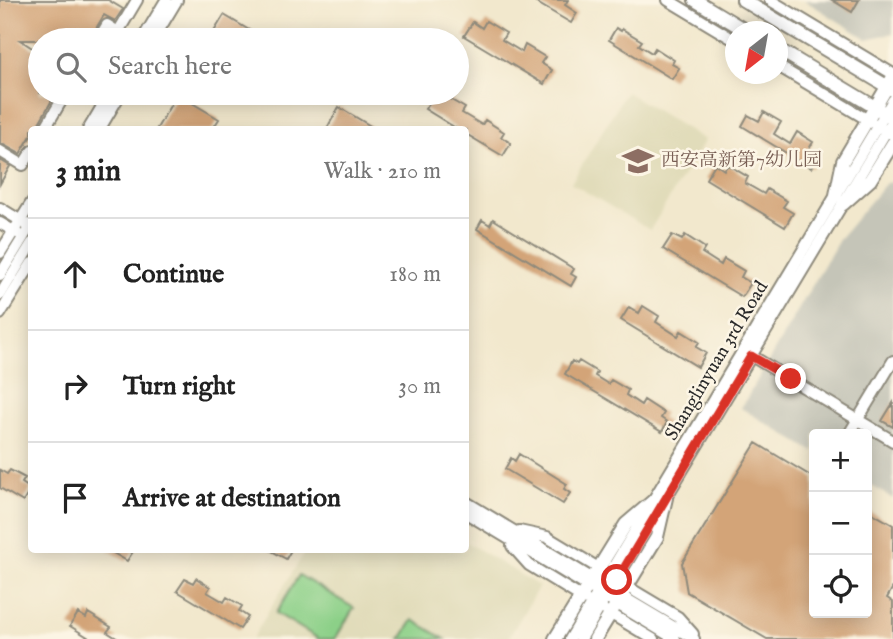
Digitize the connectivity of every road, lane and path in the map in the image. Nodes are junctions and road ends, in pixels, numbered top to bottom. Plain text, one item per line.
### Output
1 (137, 0) edge
2 (166, 0) edge
3 (177, 0) edge
4 (668, 0) edge
5 (695, 0) edge
6 (743, 0) edge
7 (770, 0) edge
8 (730, 21) edge
9 (120, 28) edge
10 (149, 28) edge
11 (160, 28) edge
12 (725, 34) edge
13 (788, 55) edge
14 (788, 72) edge
15 (892, 82) edge
16 (893, 100) edge
17 (59, 105) edge
18 (103, 105) edge
19 (114, 105) edge
20 (887, 115) edge
21 (46, 126) edge
22 (90, 126) edge
23 (101, 126) edge
24 (884, 131) edge
25 (0, 151) edge
26 (28, 157) edge
27 (839, 199) junction
28 (0, 208) edge
29 (0, 223) edge
30 (28, 224) edge
31 (18, 249) edge
32 (0, 275) edge
33 (0, 295) edge
34 (0, 314) edge
35 (747, 353) junction
36 (893, 360) edge
37 (858, 419) junction
38 (852, 429) edge
39 (893, 441) edge
40 (666, 498) joint
41 (653, 501) joint
42 (469, 504) edge
43 (469, 514) edge
44 (507, 533) junction
45 (604, 591) junction
46 (555, 639) edge
47 (570, 639) edge
48 (582, 639) edge
49 (595, 639) edge
50 (653, 639) edge
51 (676, 639) edge
52 (695, 639) edge

1 - 9 street
2 - 10 street
3 - 11 street
4 - 12 street
5 - 8 main road
6 - 15 main road
7 - 15 street
13 - 20 main road
14 - 24 street
15 - 20 main road
16 - 20 street
17 - 21 street
18 - 22 street
19 - 23 street
20 - 24 main road
20 - 24 street
24 - 27 main road
24 - 27 main road
25 - 26 street
27 - 35 street, Shanglinyuan 3rd Road
28 - 30 street
29 - 31 street
30 - 31 street
31 - 32 street
31 - 33 street
31 - 34 street
35 - 37 street
35 - 40 street, Shanglinyuan 3rd Road
35 - 41 street, Shanglinyuan 3rd Road
36 - 37 street
37 - 38 street
37 - 39 street
40 - 45 main road
41 - 45 main road
42 - 44 street
43 - 44 street
44 - 45 street
44 - 45 street
45 - 46 main road
45 - 47 street
45 - 48 street
45 - 49 main road
45 - 50 street
45 - 51 street
45 - 52 street

